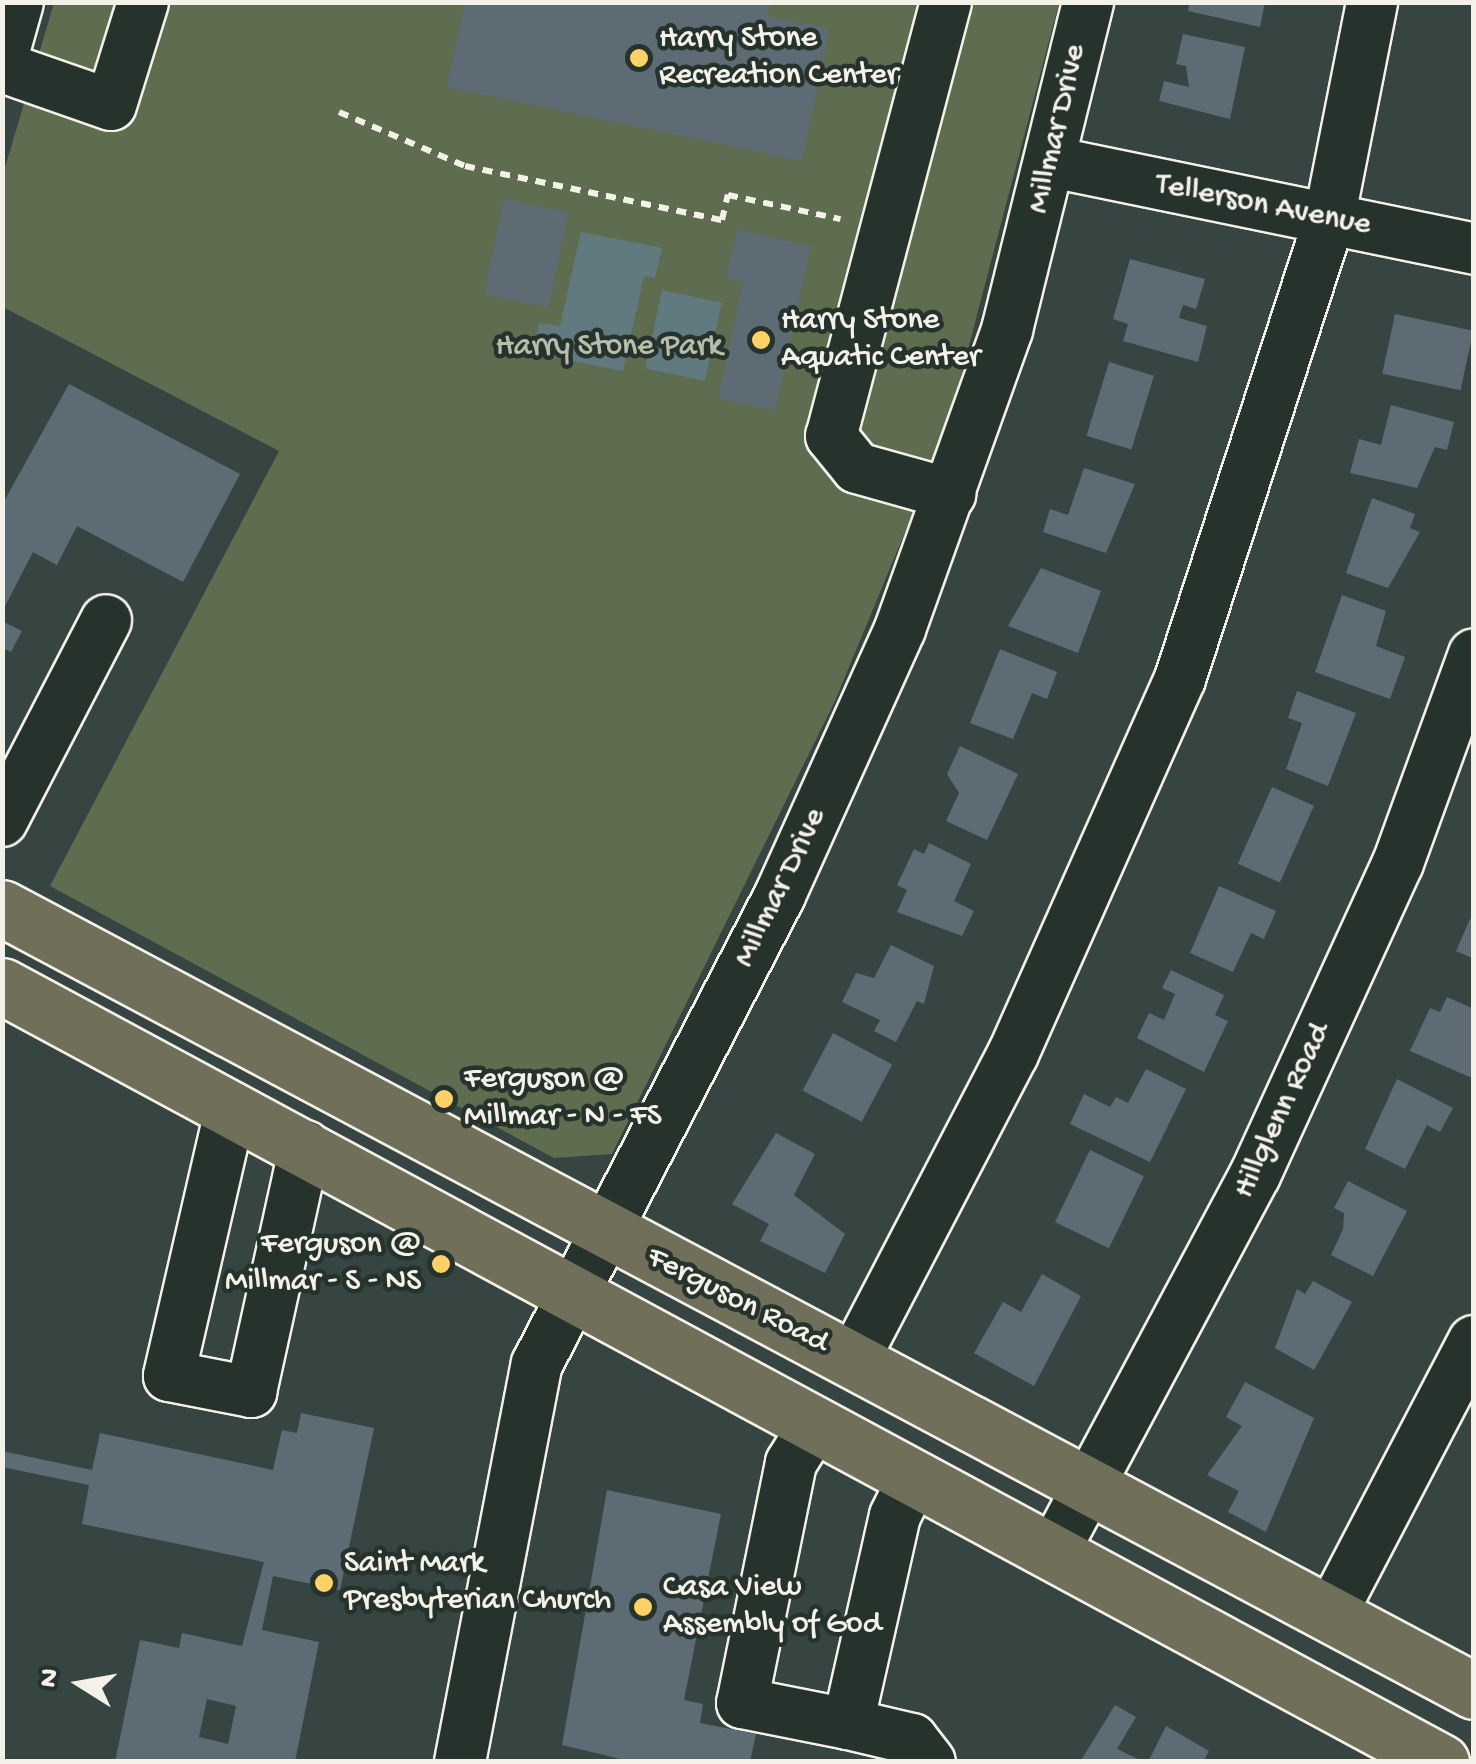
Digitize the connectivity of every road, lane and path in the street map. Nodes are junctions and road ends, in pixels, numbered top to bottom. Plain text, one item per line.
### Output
1 (18, 2) edge
2 (143, 2) edge
3 (946, 2) edge
4 (1088, 2) edge
5 (1372, 2) edge
6 (2, 59) edge
7 (2, 68) edge
8 (339, 112) dead end
9 (1052, 162) junction
10 (840, 219) dead end
11 (1329, 220) junction
12 (1474, 248) edge
13 (950, 494) junction
14 (106, 620) dead end
15 (1474, 654) edge
16 (2, 821) edge
17 (2, 908) edge
18 (2, 986) edge
19 (230, 1106) junction
20 (305, 1146) junction
21 (606, 1233) junction
22 (573, 1294) junction
23 (1474, 1340) edge
24 (853, 1361) junction
25 (814, 1426) junction
26 (914, 1477) junction
27 (1090, 1486) junction
28 (1054, 1552) junction
29 (1332, 1614) junction
30 (1474, 1691) edge
31 (848, 1724) junction
32 (460, 1762) edge
33 (930, 1762) edge
34 (1441, 1762) edge

1 - 6 street
2 - 7 street
3 - 13 street
4 - 9 street, Millmar Drive
5 - 11 street
8 - 10 path
9 - 11 street, Tellerson Avenue
9 - 13 street, Millmar Drive
11 - 12 street, Tellerson Avenue
11 - 24 street
13 - 21 street, Millmar Drive
14 - 16 street
15 - 27 street, Hillglenn Road
17 - 21 main road, Ferguson Road
18 - 19 main road
19 - 20 main road
19 - 20 street
20 - 22 main road
21 - 22 street, Millmar Drive
21 - 24 main road, Ferguson Road
22 - 25 main road
22 - 32 street, Millmar Drive
23 - 29 street
24 - 27 main road, Ferguson Road
25 - 26 main road
25 - 31 street
26 - 28 main road
26 - 31 street
27 - 28 street, Hillglenn Road
27 - 29 main road, Ferguson Road
28 - 34 main road
29 - 30 main road, Ferguson Road
31 - 33 street

